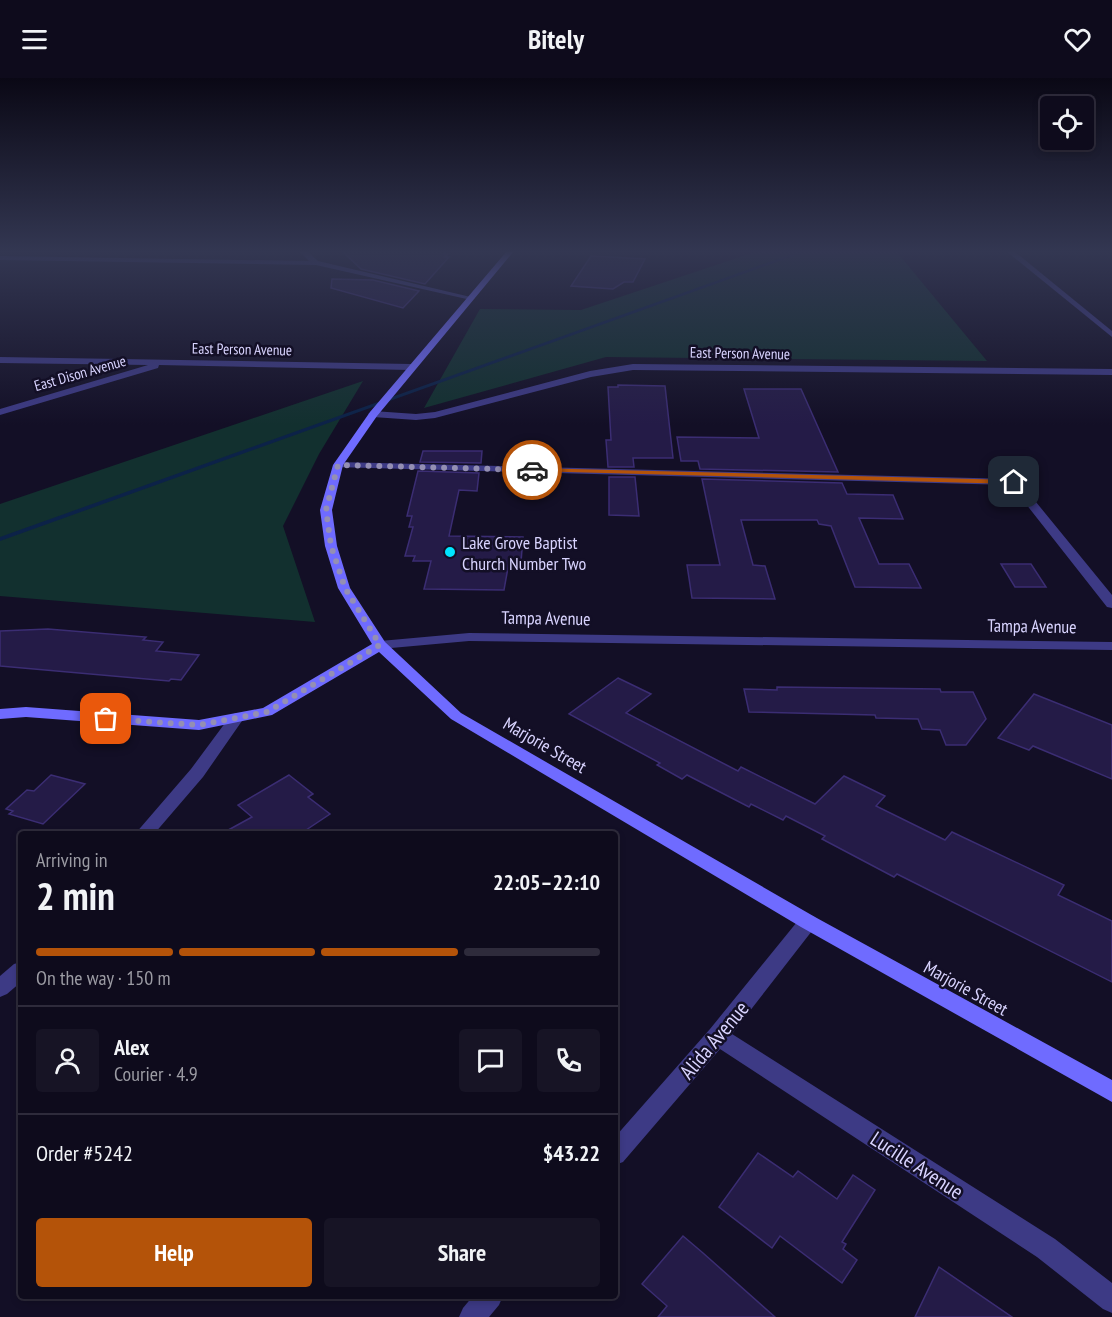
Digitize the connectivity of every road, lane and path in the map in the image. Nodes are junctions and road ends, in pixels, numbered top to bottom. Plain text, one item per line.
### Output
1 (462, 309) edge
2 (1080, 309) edge
3 (1112, 335) edge
4 (0, 360) edge
5 (169, 362) junction
6 (411, 367) junction
7 (1112, 372) edge
8 (0, 412) edge
9 (373, 414) junction
10 (338, 465) junction
11 (1112, 604) edge
12 (380, 645) junction
13 (1110, 648) edge
14 (0, 714) edge
15 (236, 718) junction
16 (147, 831) edge
17 (808, 922) junction
18 (18, 973) edge
19 (0, 988) edge
20 (718, 1036) junction
21 (1112, 1092) edge
22 (618, 1151) edge
23 (487, 1299) edge
24 (1112, 1300) edge
25 (472, 1317) edge

1 - 6 street, Marjorie Street
2 - 3 street
4 - 5 street, East Person Avenue
5 - 6 street, East Person Avenue
5 - 8 street, East Dison Avenue
6 - 9 street, Marjorie Street
7 - 9 street, East Person Avenue
9 - 10 street, Marjorie Street
10 - 11 street
10 - 12 street, Marjorie Street
12 - 13 street, Tampa Avenue
12 - 15 street, Tampa Avenue
12 - 17 street, Marjorie Street
14 - 15 street, Tampa Avenue
15 - 16 street
17 - 20 street, Alida Avenue
17 - 21 street, Marjorie Street
18 - 19 street
20 - 22 street, Alida Avenue
20 - 24 street, Lucille Avenue
23 - 25 street

